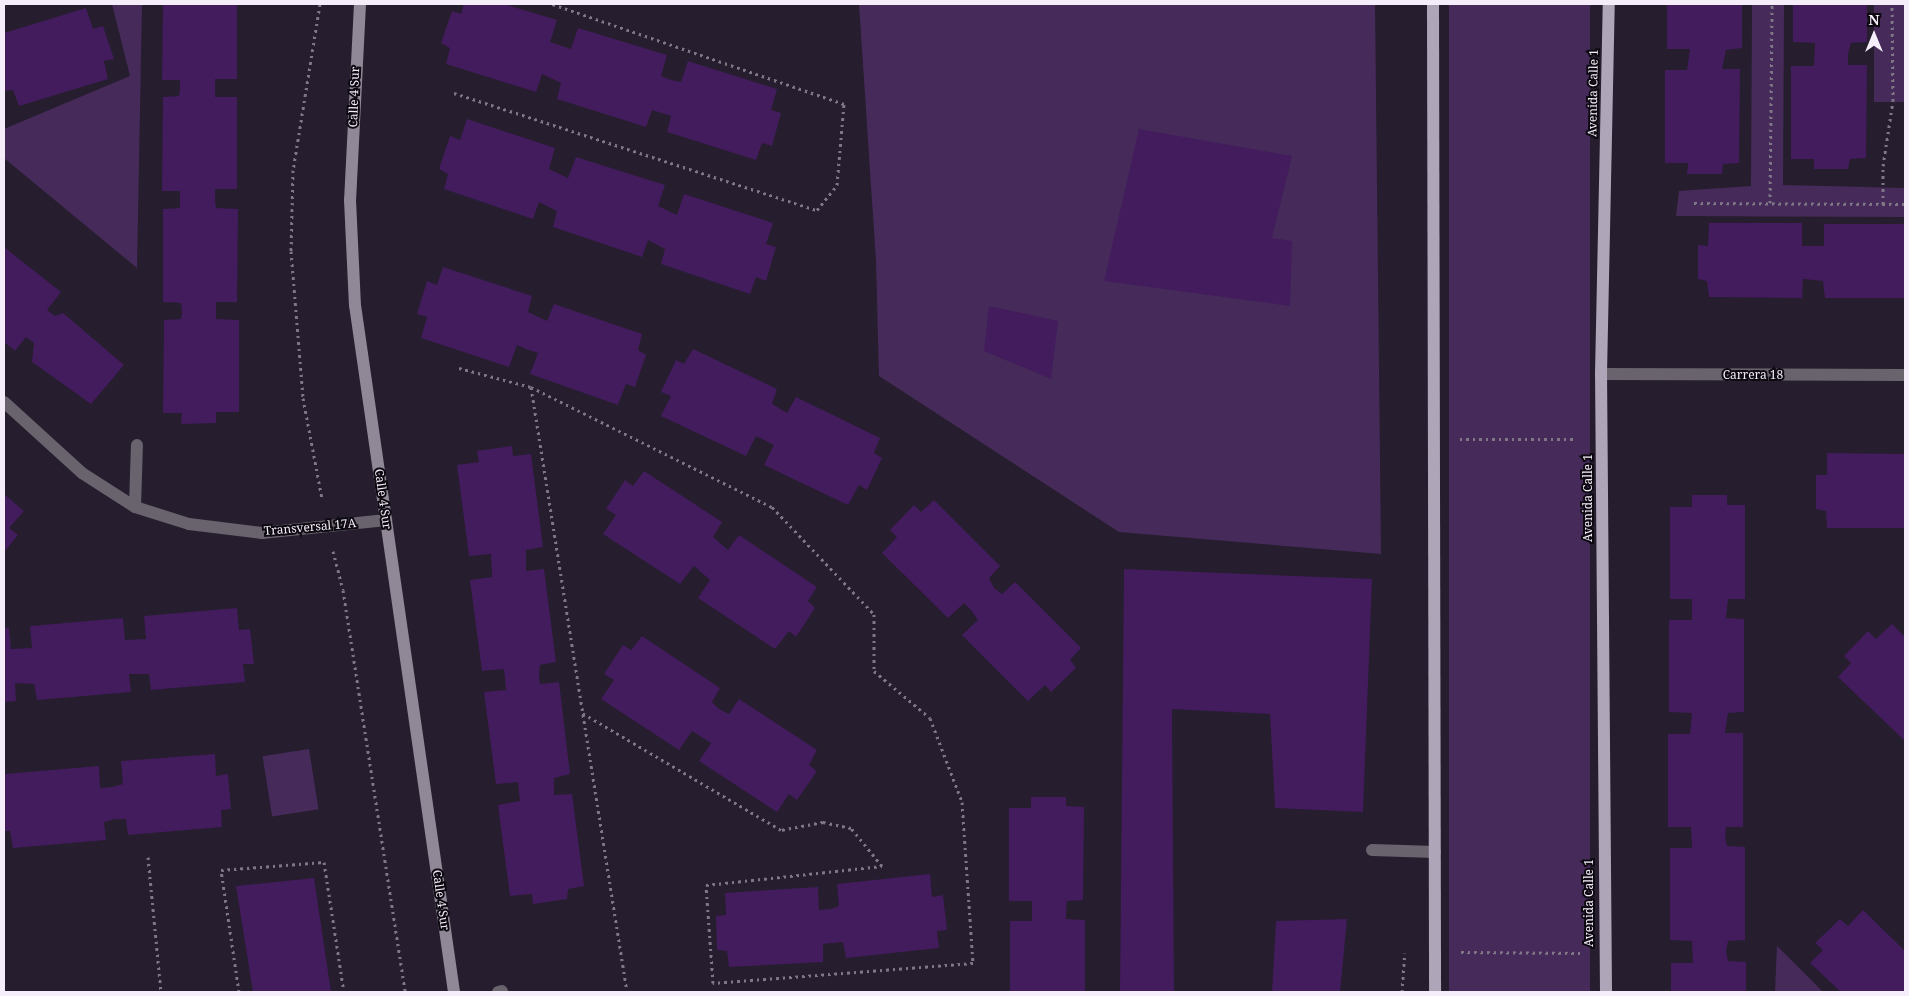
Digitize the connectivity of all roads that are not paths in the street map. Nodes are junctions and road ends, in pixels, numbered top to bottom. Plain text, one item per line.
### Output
1 (360, 4) edge
2 (1433, 4) edge
3 (1609, 4) edge
4 (1601, 374) junction
5 (1905, 376) edge
6 (4, 402) edge
7 (136, 445) dead end
8 (134, 507) junction
9 (386, 520) junction
10 (1372, 850) dead end
11 (1435, 852) junction
12 (454, 992) edge
13 (1435, 992) edge
14 (1606, 992) edge

1 - 9 main road, Calle 4 Sur
2 - 11 main road
3 - 4 main road, Avenida Calle 1
4 - 5 street, Carrera 18
4 - 14 main road, Avenida Calle 1
6 - 8 street, Transversal 17A
7 - 8 street
8 - 9 street, Transversal 17A
9 - 12 main road, Calle 4 Sur
10 - 11 street
11 - 13 main road

